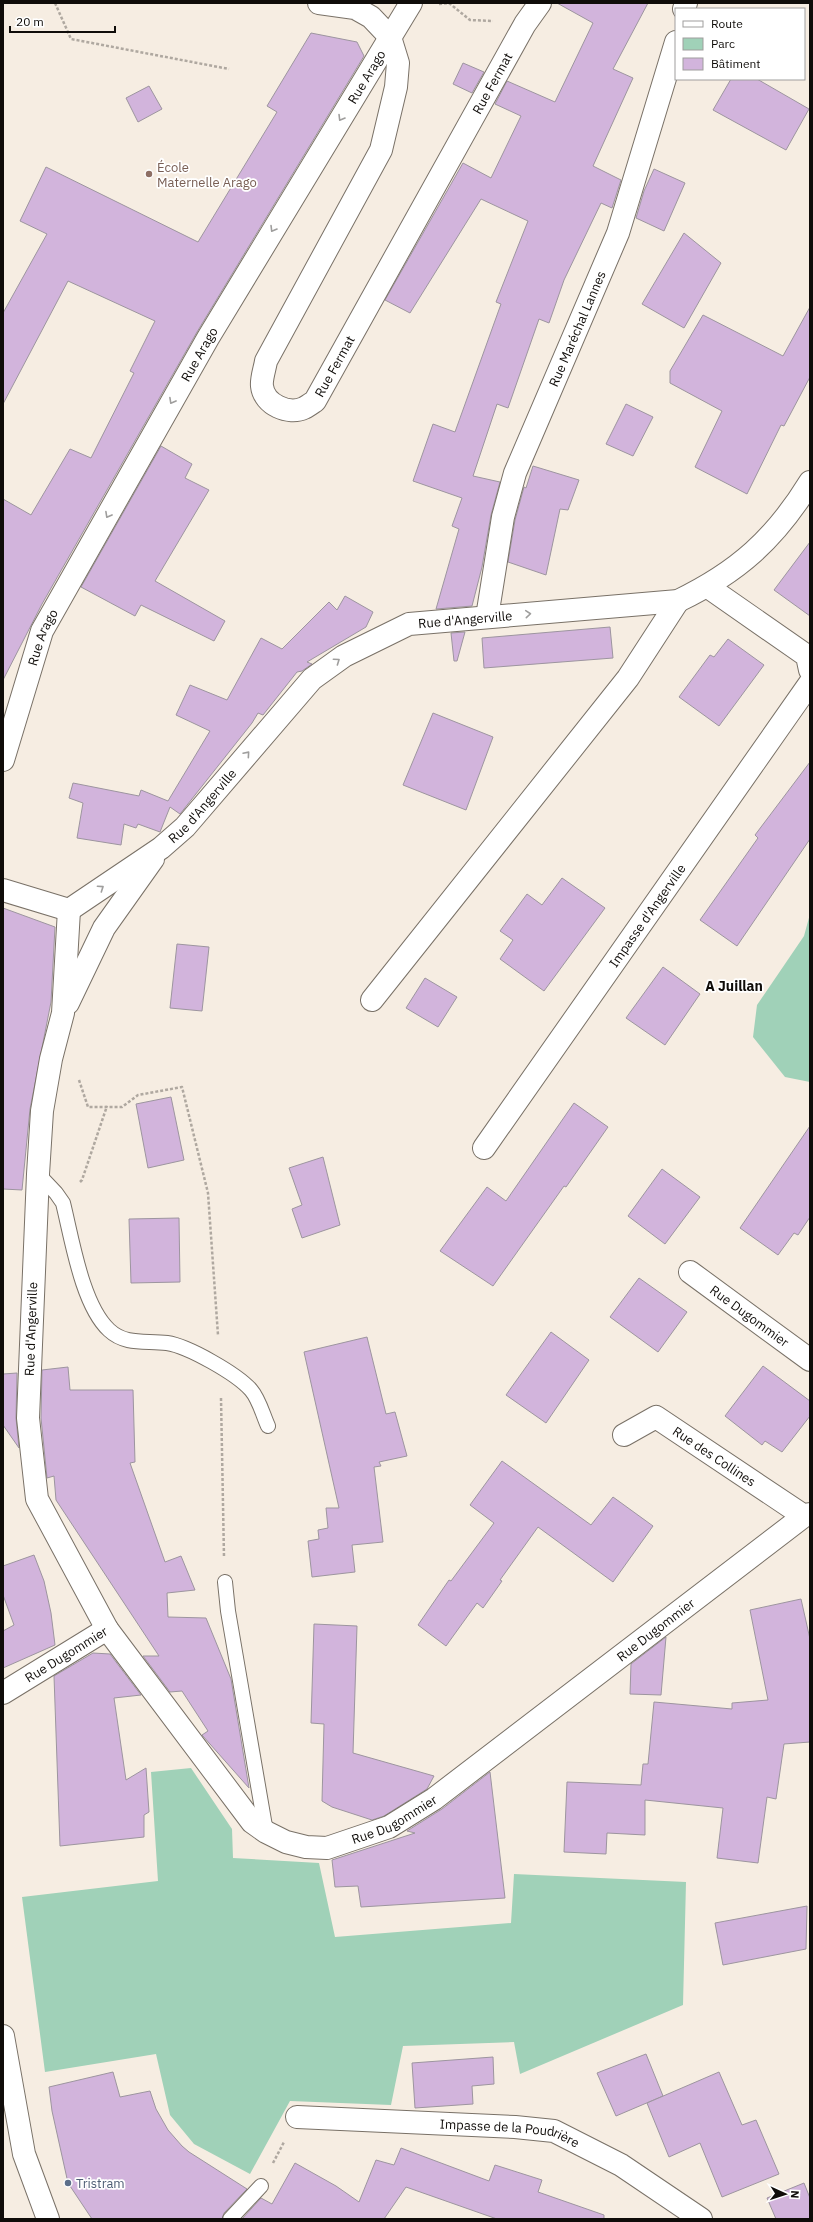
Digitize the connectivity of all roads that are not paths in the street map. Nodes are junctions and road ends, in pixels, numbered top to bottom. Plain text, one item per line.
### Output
1 (318, 3) edge
2 (540, 3) edge
3 (410, 4) edge
4 (390, 37) junction
5 (675, 45) edge
6 (810, 482) edge
7 (708, 586) junction
8 (678, 601) junction
9 (487, 617) junction
10 (810, 670) edge
11 (810, 683) edge
12 (3, 760) edge
13 (161, 848) junction
14 (3, 890) edge
15 (69, 910) junction
16 (372, 1000) dead end
17 (64, 1013) junction
18 (484, 1148) dead end
19 (38, 1174) junction
20 (690, 1272) dead end
21 (810, 1360) edge
22 (268, 1426) dead end
23 (624, 1435) dead end
24 (807, 1515) edge
25 (225, 1582) road end
26 (107, 1629) junction
27 (3, 1693) edge
28 (266, 1832) junction
29 (4, 2050) edge
30 (297, 2116) road end
31 (261, 2186) road end
32 (48, 2219) edge
33 (230, 2219) edge
34 (701, 2219) edge

1 - 4 street, Rue Arago
2 - 4 street, Rue Fermat
3 - 4 street
4 -> 12 street, Rue Arago
5 - 9 street, Rue Maréchal Lannes
6 - 7 street, Rue d'Angerville
7 - 8 street, Rue d'Angerville
7 - 10 street
9 -> 8 street, Rue d'Angerville
8 - 16 street
13 -> 9 street, Rue d'Angerville
11 - 18 street, Impasse d'Angerville
15 -> 13 street, Rue d'Angerville
13 - 17 street, Rue d'Angerville
14 - 15 street
15 - 17 street, Rue d'Angerville
17 - 19 street, Rue d'Angerville
19 - 22 lane
19 - 26 street, Rue d'Angerville
20 - 21 street, Rue Dugommier
23 - 24 street, Rue des Collines
24 - 28 street, Rue Dugommier
25 - 28 lane
26 - 27 street, Rue Dugommier
26 - 28 street, Rue Dugommier
29 - 32 street
30 - 34 street, Impasse de la Poudrière
31 - 33 lane

